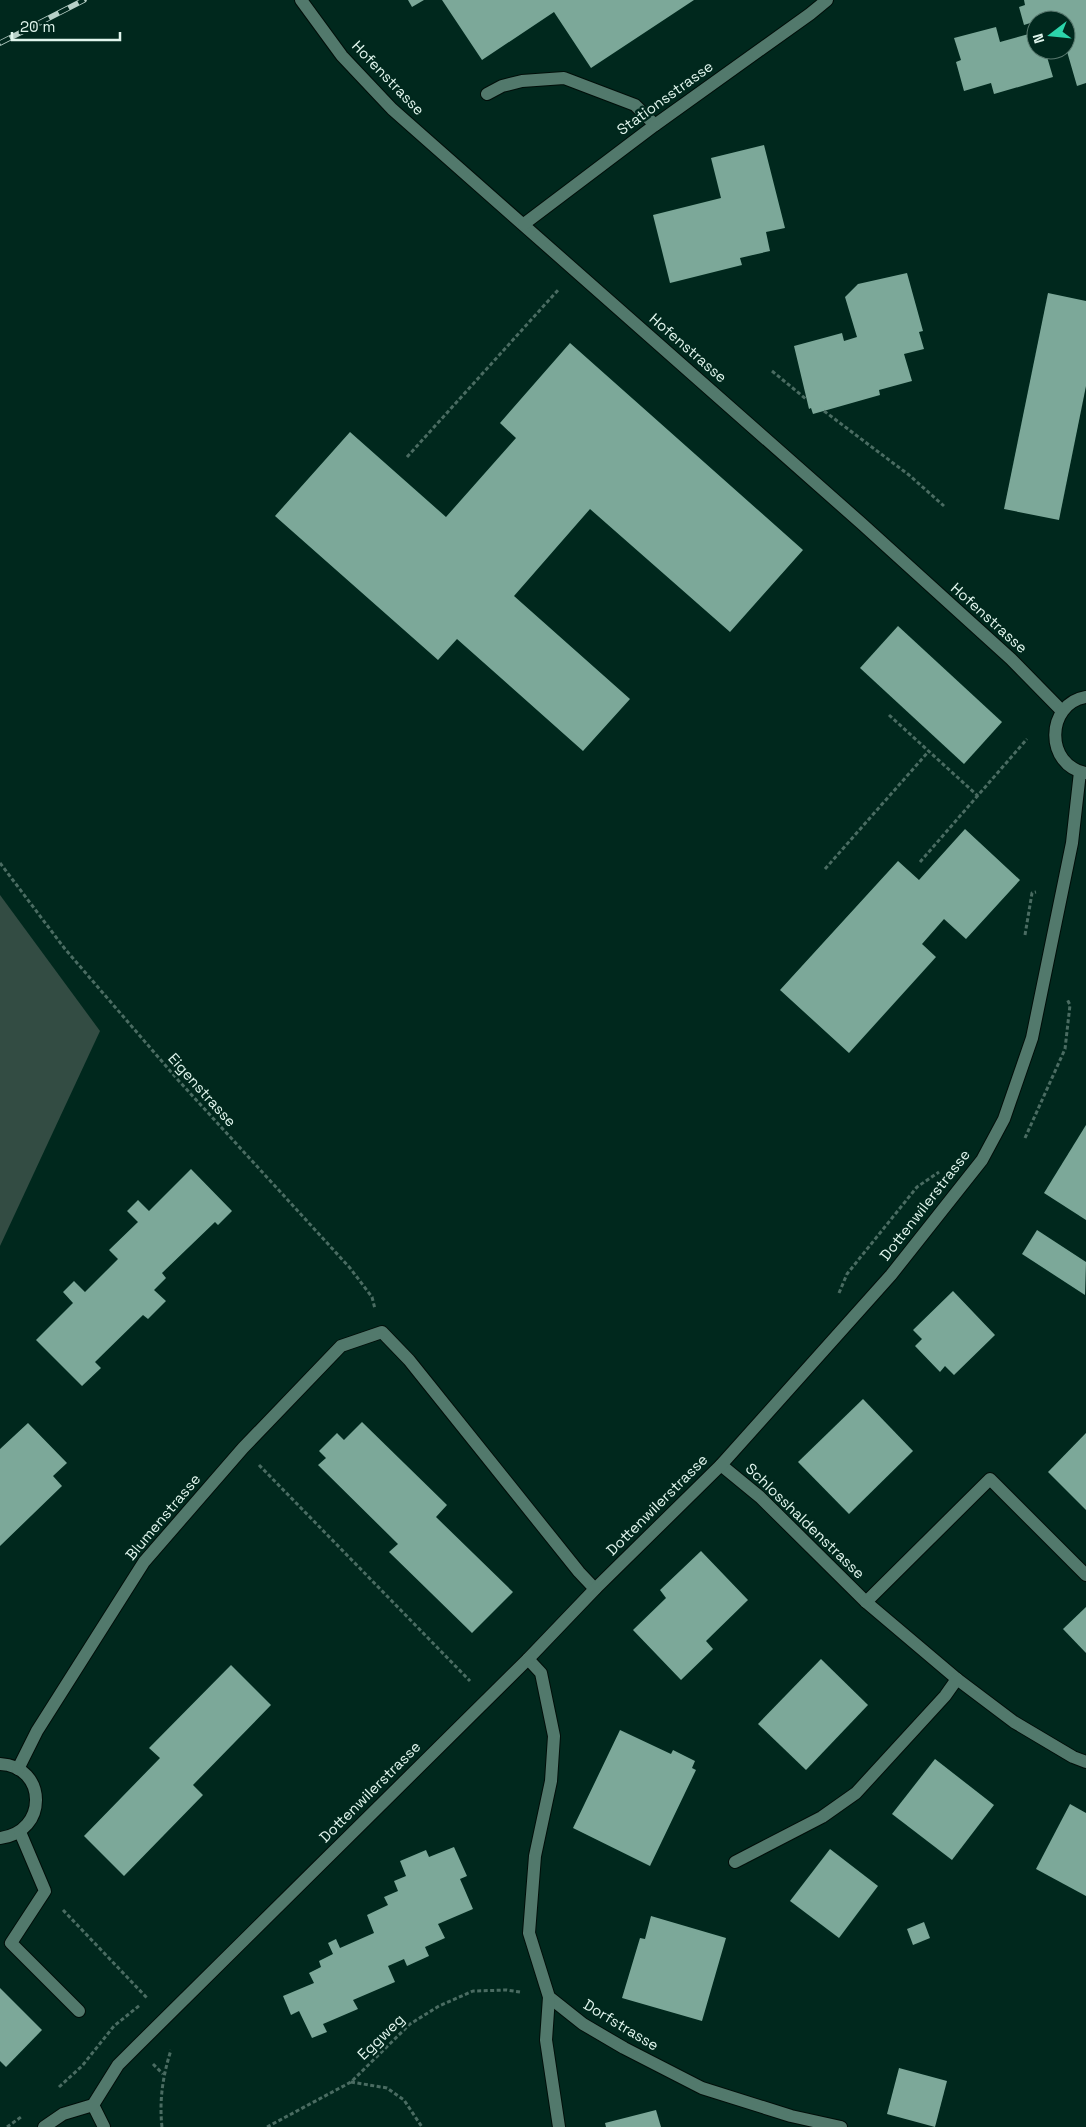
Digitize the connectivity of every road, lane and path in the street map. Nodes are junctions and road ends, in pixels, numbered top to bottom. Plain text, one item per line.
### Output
1 (301, 0) edge
2 (827, 0) edge
3 (487, 94) dead end
4 (655, 125) junction
5 (524, 224) junction
6 (562, 285) dead end
7 (772, 371) dead end
8 (806, 399) dead end
9 (824, 411) dead end
10 (407, 457) dead end
11 (944, 506) dead end
12 (1086, 697) edge
13 (1062, 711) junction
14 (889, 715) dead end
15 (1027, 739) dead end
16 (929, 751) junction
17 (1083, 772) edge
18 (978, 796) junction
19 (920, 862) dead end
20 (0, 863) edge
21 (825, 869) dead end
22 (382, 1332) junction
23 (243, 1448) junction
24 (720, 1464) junction
25 (1086, 1575) edge
26 (595, 1589) junction
27 (866, 1602) junction
28 (528, 1659) junction
29 (957, 1679) junction
30 (470, 1681) dead end
31 (1086, 1762) edge
32 (0, 1764) edge
33 (18, 1769) junction
34 (20, 1832) junction
35 (0, 1838) edge
36 (735, 1862) dead end
37 (45, 1891) junction
38 (549, 1997) junction
39 (148, 1999) dead end
40 (79, 2011) dead end
41 (164, 2074) dead end
42 (352, 2082) junction
43 (93, 2105) junction
44 (44, 2127) edge
45 (104, 2127) edge
46 (162, 2127) edge
47 (267, 2127) edge
48 (422, 2127) edge
49 (559, 2127) edge
50 (841, 2127) edge

1 - 5 street, Hofenstrasse
2 - 4 street, Stationsstrasse
3 - 4 street
4 - 5 street, Stationsstrasse
5 - 13 street, Hofenstrasse
6 - 10 path
7 - 8 path
9 - 11 path
12 - 13 street
13 - 17 street
14 - 16 path
15 - 18 path
16 - 18 path
16 - 21 path
17 - 24 street, Dottenwilerstrasse
18 - 19 path
20 - 22 path, Eigenstrasse
22 - 23 street, Blumenstrasse
22 - 26 street
23 - 30 path
23 - 33 street, Blumenstrasse
24 - 26 street, Dottenwilerstrasse
24 - 27 street, Schlosshaldenstrasse
25 - 27 street, Schlosshaldenstrasse
26 - 28 street, Dottenwilerstrasse
27 - 29 street, Schlosshaldenstrasse
28 - 38 street
28 - 43 street, Dottenwilerstrasse
29 - 31 street, Schlosshaldenstrasse
29 - 36 street
32 - 33 street
33 - 34 street
34 - 35 street
34 - 37 street
37 - 39 path
37 - 40 street
38 - 42 path, Eggweg
38 - 49 street
38 - 50 street, Dorfstrasse
41 - 46 path
42 - 47 path, Eggweg
42 - 48 path
43 - 44 street
43 - 45 street

